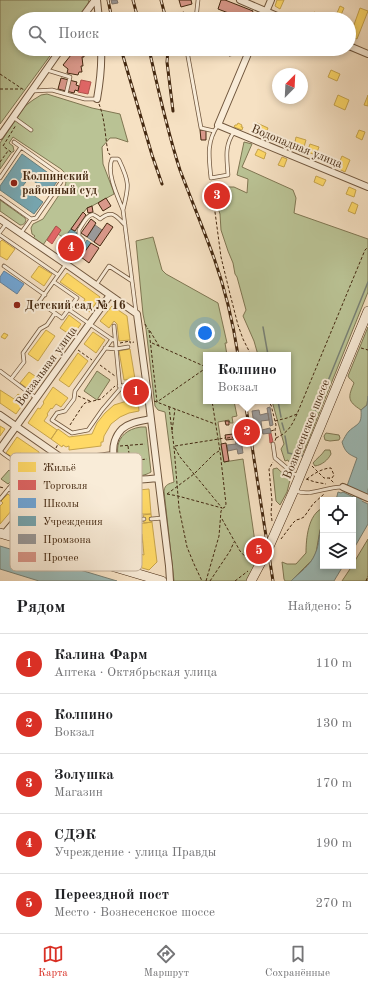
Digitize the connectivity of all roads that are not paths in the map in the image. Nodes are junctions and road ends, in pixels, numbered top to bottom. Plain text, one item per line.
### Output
1 (96, 0) edge
2 (198, 0) edge
3 (240, 0) edge
4 (270, 0) edge
5 (266, 11) joint
6 (87, 12) edge
7 (98, 12) edge
8 (197, 12) edge
9 (356, 49) edge
10 (368, 54) edge
11 (56, 56) edge
12 (101, 56) edge
13 (187, 56) edge
14 (247, 56) edge
15 (46, 70) junction
16 (30, 93) junction
17 (66, 94) junction
18 (97, 99) joint
19 (16, 119) junction
20 (216, 128) junction
21 (31, 130) dead end
22 (234, 132) junction
23 (0, 136) edge
24 (14, 142) dead end
25 (21, 147) junction
26 (0, 178) edge
27 (368, 187) edge
28 (0, 197) edge
29 (123, 210) junction
30 (31, 218) junction
31 (0, 219) edge
32 (6, 223) junction
33 (125, 225) junction
34 (0, 234) edge
35 (21, 234) junction
36 (83, 240) dead end
37 (66, 264) junction
38 (4, 266) dead end
39 (58, 275) junction
40 (132, 281) junction
41 (54, 282) junction
42 (96, 285) junction
43 (45, 295) junction
44 (110, 295) junction
45 (68, 309) junction
46 (368, 311) edge
47 (55, 313) junction
48 (137, 314) junction
49 (89, 324) junction
50 (114, 326) dead end
51 (114, 341) junction
52 (128, 347) dead end
53 (106, 348) junction
54 (116, 349) junction
55 (0, 371) edge
56 (11, 379) junction
57 (132, 385) dead end
58 (119, 386) junction
59 (36, 398) junction
60 (0, 415) edge
61 (151, 419) junction
62 (16, 426) junction
63 (68, 430) junction
64 (65, 434) dead end
65 (273, 444) road end
66 (0, 450) edge
67 (55, 453) edge
68 (113, 453) edge
69 (10, 458) edge
70 (158, 478) junction
71 (303, 478) junction
72 (142, 480) edge
73 (341, 487) joint
74 (9, 488) edge
75 (294, 490) junction
76 (368, 498) edge
77 (0, 499) edge
78 (163, 518) junction
79 (151, 519) dead end
80 (10, 525) edge
81 (1, 535) edge
82 (128, 571) edge
83 (162, 581) edge
84 (170, 581) edge
85 (251, 581) edge

1 - 6 street
1 - 7 street
2 - 8 lane
3 - 5 street
4 - 5 street
9 - 10 street
11 - 15 street
12 - 18 street
13 - 20 lane
14 - 20 street
15 - 16 street
15 - 17 lane
16 - 17 lane
16 - 19 street
17 - 18 lane
19 - 21 lane
19 - 23 street
20 - 22 street, Водопадная улица
20 - 22 lane
22 - 27 street, Водопадная улица
24 - 25 lane
25 - 26 lane
25 - 30 lane
28 - 30 lane
29 - 29 lane
29 - 33 lane
30 - 35 lane
31 - 32 street
32 - 34 lane
32 - 35 street
33 - 36 lane
33 - 40 lane
34 - 39 lane
35 - 37 street
37 - 39 lane
37 - 42 street
38 - 43 lane
39 - 41 lane
40 - 42 lane
40 - 48 lane
41 - 43 lane
41 - 45 lane
42 - 44 street
43 - 47 lane
44 - 48 street
44 - 49 street, Вокзальная улица
45 - 47 lane
45 - 49 lane
46 - 71 street, Вознесенское шоссе
47 - 56 lane
48 - 61 street
49 - 51 lane
49 - 59 street, Вокзальная улица
50 - 51 lane
51 - 53 lane
51 - 54 lane
52 - 54 lane
53 - 54 lane
53 - 63 lane
54 - 58 lane
55 - 56 lane
56 - 59 lane
57 - 58 lane
58 - 63 lane
59 - 62 street, Вокзальная улица
60 - 62 street
61 - 68 street
61 - 70 street
62 - 66 street, Вокзальная улица
62 - 67 street
63 - 64 lane
65 - 71 lane
66 - 69 lane
70 - 72 street
70 - 78 street
71 - 75 street, Вознесенское шоссе
73 - 75 lane
73 - 76 street
74 - 77 lane
75 - 85 street, Вознесенское шоссе
78 - 79 lane
78 - 84 street
80 - 81 street
82 - 83 street

